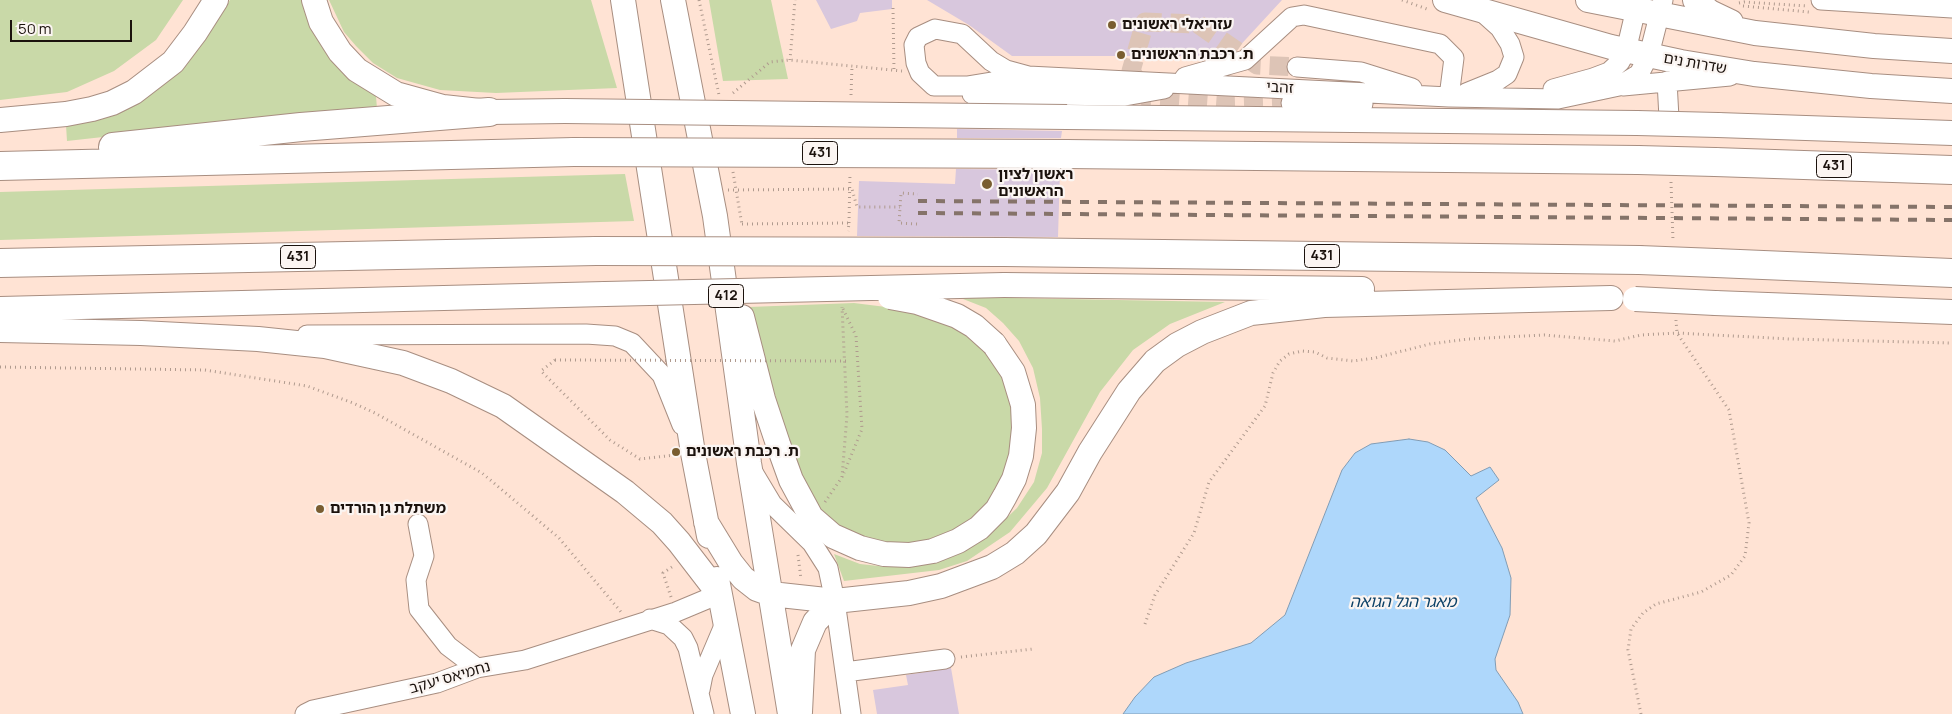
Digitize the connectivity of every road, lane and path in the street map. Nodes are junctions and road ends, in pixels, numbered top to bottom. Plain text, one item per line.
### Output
1 (216, 0) edge
2 (314, 0) edge
3 (607, 0) edge
4 (623, 0) edge
5 (673, 0) edge
6 (795, 0) edge
7 (1445, 0) edge
8 (1588, 0) edge
9 (1695, 0) edge
10 (1761, 0) edge
11 (1821, 0) edge
12 (1744, 2) dead end
13 (1900, 3) edge
14 (1637, 5) edge
15 (893, 8) dead end
16 (1661, 8) edge
17 (1952, 8) edge
18 (1480, 10) junction
19 (1755, 33) junction
20 (1952, 51) edge
21 (1638, 53) junction
22 (790, 60) junction
23 (1297, 67) tunnel mouth
24 (894, 70) junction
25 (920, 73) junction
26 (1754, 74) junction
27 (1028, 76) junction
28 (1667, 81) junction
29 (1170, 82) junction
30 (1204, 84) junction
31 (934, 86) junction
32 (1619, 86) junction
33 (1952, 91) edge
34 (1446, 97) junction
35 (1532, 97) junction
36 (1474, 98) junction
37 (728, 99) dead end
38 (1291, 103) tunnel mouth
39 (490, 112) junction
40 (1669, 118) dead end
41 (0, 120) edge
42 (643, 127) junction
43 (1952, 133) edge
44 (0, 159) edge
45 (0, 166) edge
46 (1952, 170) edge
47 (1671, 177) dead end
48 (710, 191) junction
49 (918, 194) dead end
50 (900, 207) junction
51 (715, 216) junction
52 (917, 224) dead end
53 (1674, 245) dead end
54 (0, 263) edge
55 (1952, 273) edge
56 (771, 289) junction
57 (1610, 298) junction
58 (0, 309) edge
59 (1952, 312) edge
60 (1676, 313) dead end
61 (0, 330) edge
62 (1677, 333) junction
63 (200, 336) junction
64 (1952, 343) edge
65 (846, 361) junction
66 (0, 367) edge
67 (847, 415) dead end
68 (693, 453) junction
69 (749, 463) junction
70 (842, 478) dead end
71 (706, 522) junction
72 (418, 524) dead end
73 (690, 556) junction
74 (719, 594) junction
75 (771, 594) junction
76 (835, 601) junction
77 (676, 612) junction
78 (650, 619) junction
79 (726, 621) junction
80 (1145, 624) dead end
81 (628, 626) junction
82 (1033, 649) dead end
83 (945, 659) joint
84 (476, 668) junction
85 (845, 672) junction
86 (700, 692) junction
87 (305, 714) edge
88 (704, 714) edge
89 (743, 714) edge
90 (790, 714) edge
91 (800, 714) edge
92 (851, 714) edge
93 (1641, 714) edge

1 - 41 main road
2 - 39 main road
3 - 42 main road
4 - 42 main road
5 - 48 main road, 412
6 - 22 path
7 - 18 main road, שדרות נים
8 - 14 main road
9 - 19 main road
10 - 12 path
11 - 13 street
13 - 17 street
14 - 16 main road
14 - 21 street
15 - 24 path
16 - 19 main road
16 - 21 street
18 - 21 main road, שדרות נים
18 - 34 street
19 - 20 main road
21 - 26 main road, שדרות נים
21 - 32 street, זהבי
21 - 35 street, זהבי
22 - 24 path
22 - 37 path
23 - 34 street
24 - 25 path
25 - 27 street
25 - 31 street
26 - 28 street
26 - 33 main road, שדרות נים
27 - 29 street, זהבי
27 - 31 street
28 - 32 street
28 - 40 street
29 - 30 street, זהבי
29 - 34 street
30 - 31 street
30 - 34 street, זהבי
32 - 35 street, זהבי
34 - 36 street, זהבי
35 - 36 street, זהבי
36 - 38 street
39 - 43 main road, bridge
39 - 44 highway
42 - 68 main road
45 - 46 highway, 431, bridge
47 - 53 path
48 - 50 path
48 - 51 main road, 412
49 - 50 path
50 - 52 path
51 - 56 main road, bridge
51 - 69 main road, 412
54 - 55 highway, 431, bridge
56 - 57 main road, bridge
56 - 58 main road, bridge
57 - 59 main road, bridge
57 - 76 main road
60 - 62 path
61 - 63 main road
62 - 64 path
62 - 80 path
62 - 93 path
63 - 68 street
63 - 73 main road
65 - 67 path
65 - 68 path, bridge
65 - 70 path
66 - 81 path
68 - 71 main road
69 - 75 main road, 412
69 - 76 street
71 - 74 main road
71 - 75 main road
72 - 84 street
73 - 74 main road
73 - 77 path
74 - 77 street, נחמיאס יעקב
74 - 79 main road
75 - 76 main road
75 - 90 main road, 412
76 - 85 street
76 - 91 main road
77 - 78 street, נחמיאס יעקב
78 - 81 street, נחמיאס יעקב
78 - 86 street
79 - 86 street
79 - 89 main road
81 - 84 street, נחמיאס יעקב
82 - 83 path
83 - 85 street
84 - 87 street, נחמיאס יעקב
85 - 92 street
86 - 88 street

